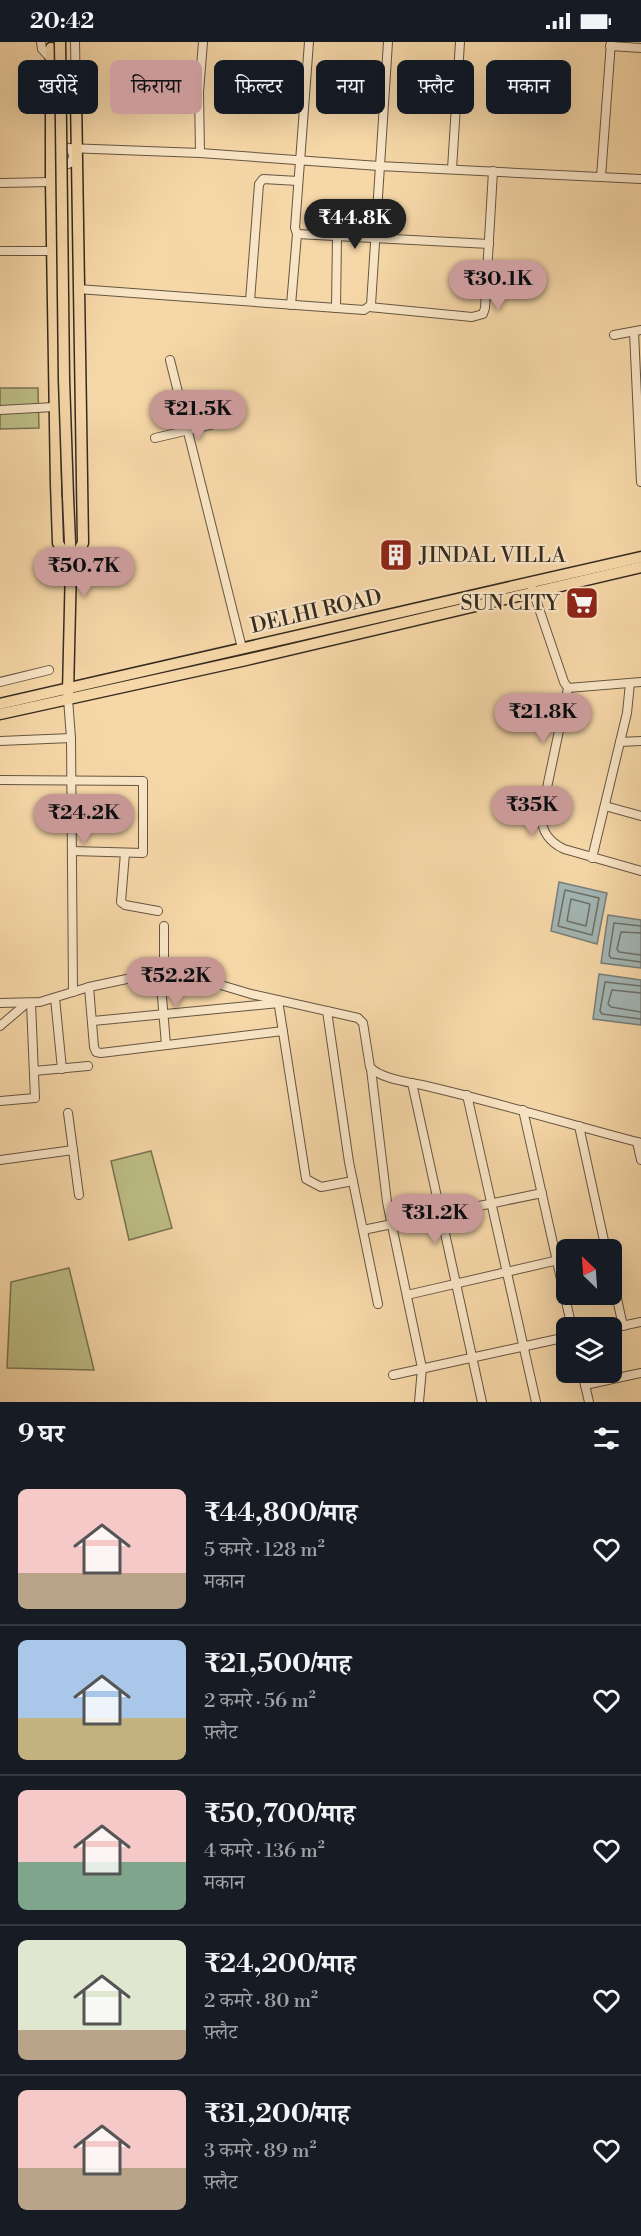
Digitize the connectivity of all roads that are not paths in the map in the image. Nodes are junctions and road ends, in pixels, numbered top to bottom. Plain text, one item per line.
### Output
1 (41, 42) edge
2 (75, 42) edge
3 (203, 42) edge
4 (309, 42) edge
5 (388, 42) edge
6 (460, 42) edge
7 (610, 44) edge
8 (641, 48) edge
9 (54, 50) edge
10 (75, 60) edge
11 (52, 114) edge
12 (75, 114) edge
13 (72, 148) junction
14 (200, 153) junction
15 (301, 160) junction
16 (55, 164) junction
17 (380, 166) junction
18 (452, 169) junction
19 (493, 171) junction
20 (601, 177) junction
21 (641, 179) edge
22 (298, 181) junction
23 (51, 182) junction
24 (0, 183) edge
25 (297, 234) junction
26 (338, 237) junction
27 (375, 238) junction
28 (489, 244) junction
29 (52, 250) junction
30 (0, 251) edge
31 (78, 289) junction
32 (249, 302) junction
33 (291, 305) junction
34 (369, 307) junction
35 (336, 308) junction
36 (638, 331) edge
37 (614, 335) dead end
38 (170, 360) dead end
39 (54, 407) junction
40 (0, 410) edge
41 (236, 419) dead end
42 (189, 430) junction
43 (156, 438) dead end
44 (641, 482) edge
45 (641, 556) edge
46 (71, 565) junction
47 (641, 567) edge
48 (532, 588) junction
49 (242, 648) junction
50 (49, 670) dead end
51 (0, 682) edge
52 (641, 682) edge
53 (630, 683) junction
54 (568, 688) junction
55 (68, 694) junction
56 (0, 704) edge
57 (0, 714) edge
58 (71, 738) junction
59 (0, 741) edge
60 (641, 741) edge
61 (620, 742) junction
62 (0, 780) edge
63 (71, 780) junction
64 (605, 806) junction
65 (641, 816) edge
66 (72, 851) junction
67 (124, 853) junction
68 (592, 858) junction
69 (641, 872) edge
70 (158, 911) dead end
71 (164, 926) dead end
72 (160, 973) junction
73 (89, 987) junction
74 (72, 992) junction
75 (55, 998) junction
76 (279, 1002) junction
77 (0, 1003) edge
78 (29, 1003) junction
79 (327, 1011) junction
80 (164, 1014) junction
81 (93, 1021) junction
82 (0, 1026) edge
83 (283, 1031) junction
84 (166, 1045) junction
85 (88, 1066) dead end
86 (62, 1069) junction
87 (371, 1069) junction
88 (34, 1071) junction
89 (412, 1083) junction
90 (467, 1095) junction
91 (0, 1101) edge
92 (523, 1110) junction
93 (68, 1113) dead end
94 (579, 1126) junction
95 (639, 1143) edge
96 (73, 1150) junction
97 (0, 1160) edge
98 (641, 1160) edge
99 (353, 1181) junction
100 (542, 1193) junction
101 (79, 1196) dead end
102 (492, 1203) junction
103 (441, 1214) junction
104 (392, 1224) junction
105 (363, 1230) junction
106 (604, 1239) edge
107 (556, 1256) edge
108 (556, 1261) edge
109 (507, 1273) junction
110 (457, 1284) junction
111 (407, 1295) junction
112 (378, 1304) dead end
113 (618, 1305) edge
114 (641, 1322) edge
115 (623, 1326) joint
116 (556, 1340) edge
117 (524, 1347) junction
118 (473, 1358) junction
119 (422, 1368) junction
120 (641, 1373) edge
121 (393, 1375) dead end
122 (585, 1385) joint
123 (419, 1402) edge
124 (482, 1402) edge
125 (536, 1402) edge
126 (589, 1402) edge

1 - 9 street
2 - 10 street
3 - 14 street
4 - 15 street
5 - 17 street
6 - 18 street
7 - 8 street
7 - 20 street
9 - 46 main road, bridge
11 - 16 main road
12 - 13 main road
13 - 14 street
13 - 16 street
13 - 16 street
13 - 31 main road
14 - 15 street
15 - 17 street
15 - 22 street
16 - 23 main road
17 - 18 street
17 - 27 street
18 - 19 street
19 - 20 street
19 - 28 street
20 - 21 street
22 - 25 street
22 - 32 street
23 - 24 street
23 - 29 main road
25 - 26 street
25 - 33 street
26 - 27 street
26 - 35 street
27 - 28 street
27 - 34 street
28 - 34 street
29 - 30 street
29 - 39 main road
31 - 32 street
31 - 46 main road
32 - 33 street
33 - 35 street
34 - 35 street
36 - 37 street
36 - 44 street
38 - 42 street
39 - 40 street
39 - 46 main road
41 - 42 street
42 - 43 street
42 - 49 street
45 - 48 main road, DELHI ROAD
46 - 55 main road
47 - 48 main road, DELHI ROAD
48 - 49 main road, DELHI ROAD
48 - 54 street
48 - 55 main road, DELHI ROAD
49 - 55 main road, DELHI ROAD
50 - 51 street
52 - 53 street
53 - 54 street
53 - 61 street
54 - 68 street
55 - 56 main road, DELHI ROAD
55 - 57 main road, DELHI ROAD
55 - 58 street
58 - 59 street
58 - 63 street
60 - 61 street
61 - 64 street
62 - 63 street
63 - 66 street
63 - 67 street
64 - 65 street
64 - 68 street
66 - 67 street
66 - 74 street
67 - 70 street
68 - 69 street
71 - 72 street
72 - 73 street
72 - 76 street
72 - 80 street
73 - 74 street
73 - 81 street
74 - 75 street
75 - 78 street
75 - 86 street
76 - 79 street
76 - 80 street
76 - 83 street
77 - 78 street
78 - 82 street
78 - 88 street
79 - 87 street
79 - 99 street
80 - 81 street
80 - 84 street
81 - 84 street
83 - 84 street
83 - 99 street
85 - 86 street
86 - 88 street
87 - 89 street
87 - 104 street
88 - 91 street
89 - 90 street
89 - 103 street
90 - 92 street
90 - 102 street
92 - 94 street
92 - 100 street
93 - 96 street
94 - 95 street
94 - 106 street
95 - 98 street
96 - 97 street
96 - 101 street
99 - 105 street
100 - 102 street
100 - 107 street
102 - 103 street
102 - 109 street
103 - 104 street
103 - 110 street
104 - 105 street
104 - 111 street
105 - 112 street
108 - 109 street
109 - 110 street
109 - 117 street
110 - 111 street
110 - 118 street
111 - 119 street
113 - 115 street
114 - 115 street
116 - 117 street
117 - 118 street
117 - 125 street
118 - 119 street
118 - 124 street
119 - 121 street
119 - 123 street
120 - 122 street
122 - 126 street

